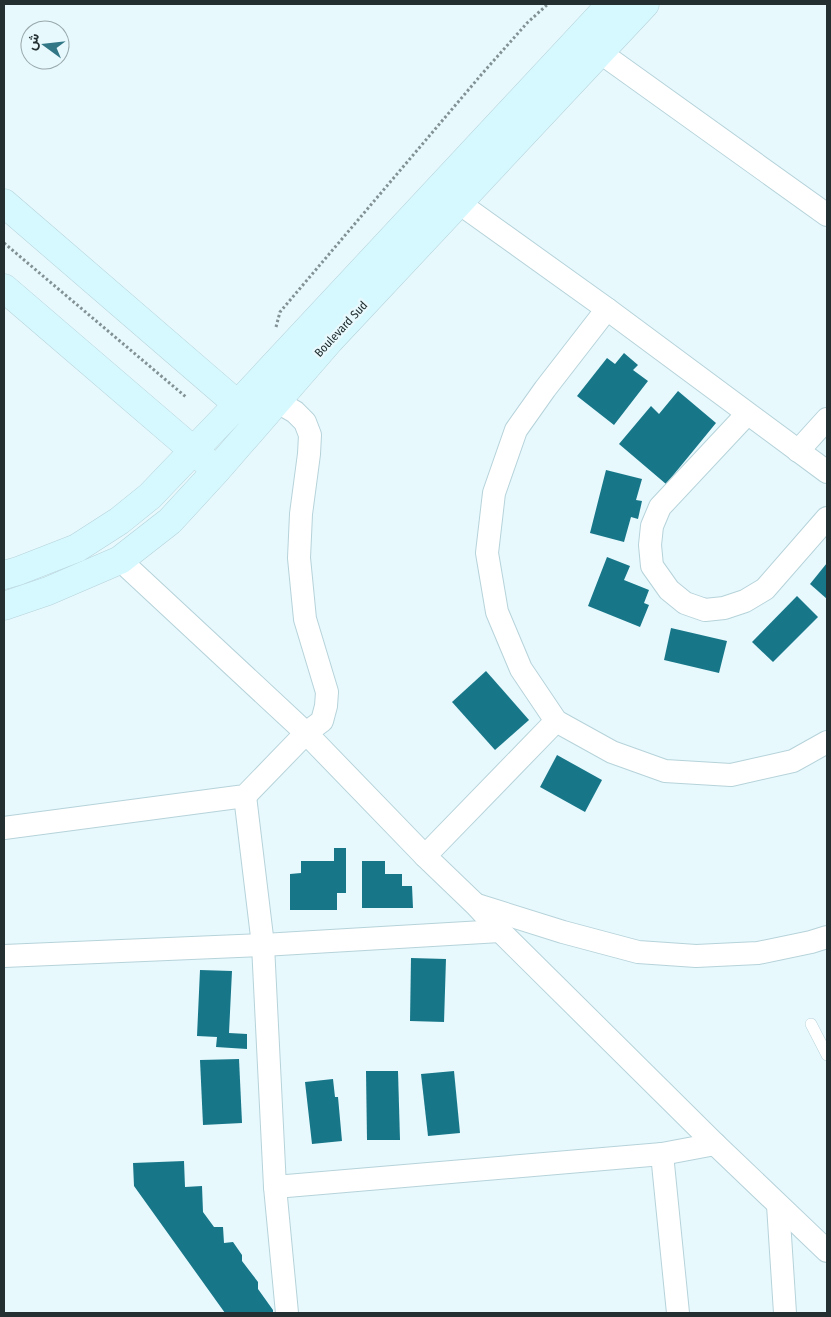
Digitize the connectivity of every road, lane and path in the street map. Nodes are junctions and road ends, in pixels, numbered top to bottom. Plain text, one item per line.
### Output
1 (548, 4) edge
2 (611, 4) edge
3 (645, 4) edge
4 (590, 45) junction
5 (450, 194) junction
6 (4, 203) edge
7 (827, 215) edge
8 (4, 243) edge
9 (4, 288) edge
10 (607, 309) junction
11 (275, 329) dead end
12 (186, 397) dead end
13 (276, 401) junction
14 (238, 404) junction
15 (747, 414) junction
16 (827, 419) edge
17 (258, 423) junction
18 (194, 450) junction
19 (798, 451) junction
20 (216, 471) junction
21 (827, 472) edge
22 (827, 518) edge
23 (120, 560) junction
24 (4, 575) edge
25 (4, 606) edge
26 (556, 721) junction
27 (306, 734) junction
28 (827, 742) edge
29 (245, 796) junction
30 (4, 822) edge
31 (425, 856) junction
32 (476, 905) junction
33 (500, 930) junction
34 (827, 937) edge
35 (263, 945) junction
36 (4, 956) edge
37 (811, 1024) dead end
38 (827, 1055) edge
39 (715, 1144) junction
40 (662, 1154) junction
41 (275, 1187) junction
42 (778, 1205) junction
43 (827, 1251) edge
44 (287, 1313) edge
45 (678, 1313) edge
46 (785, 1313) edge

1 - 11 path
2 - 4 main road, Boulevard Sud
3 - 4 main road, Boulevard Sud
4 - 5 main road, Boulevard Sud
4 - 7 street
5 - 10 street
5 - 13 main road, Boulevard Sud
5 - 14 main road, Boulevard Sud
6 - 14 main road
8 - 12 path
9 - 18 main road
10 - 15 street
10 - 26 street
13 - 17 main road, Boulevard Sud
13 - 27 street
14 - 17 main road
14 - 18 main road, Boulevard Sud
15 - 19 street
15 - 22 street
16 - 19 street
17 - 20 main road, Boulevard Sud
18 - 20 main road
18 - 24 main road, Boulevard Sud
19 - 21 street
20 - 23 main road, Boulevard Sud
23 - 25 main road, Boulevard Sud
23 - 27 street
26 - 28 street
26 - 31 street
27 - 29 street
27 - 31 street
29 - 30 street
29 - 35 street
31 - 32 street
32 - 33 street
32 - 34 street
33 - 35 street
33 - 39 street
35 - 36 street
35 - 41 street
37 - 38 lane
39 - 40 street
39 - 42 street
40 - 41 street
40 - 45 street
41 - 44 street
42 - 43 street
42 - 46 street

